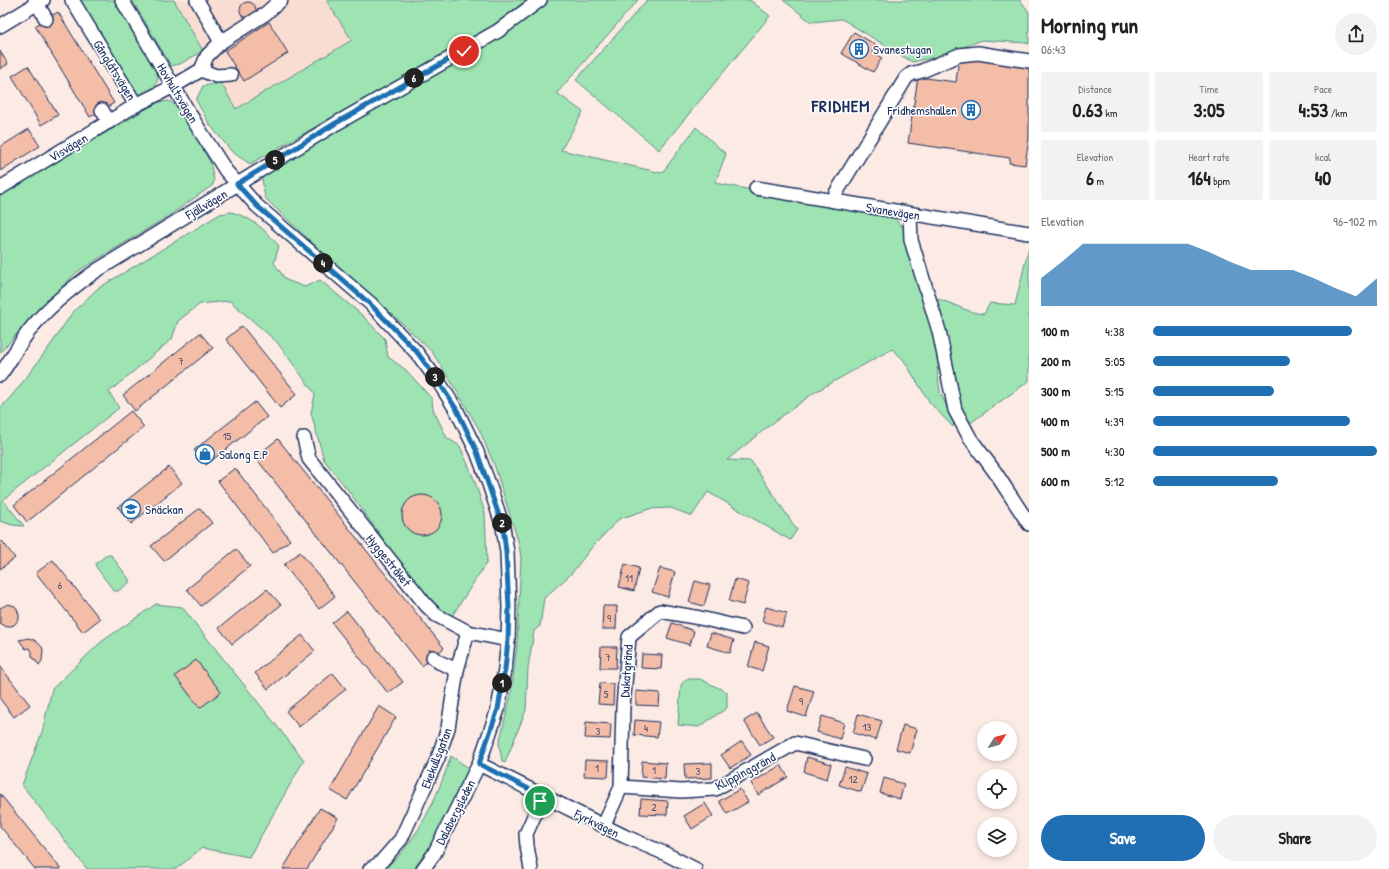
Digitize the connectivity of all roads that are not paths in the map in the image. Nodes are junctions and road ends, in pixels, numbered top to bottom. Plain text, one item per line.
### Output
1 (72, 0) edge
2 (122, 0) edge
3 (197, 0) edge
4 (281, 0) edge
5 (540, 0) edge
6 (38, 1) edge
7 (46, 19) dead end
8 (0, 26) edge
9 (221, 42) junction
10 (1029, 61) edge
11 (201, 70) junction
12 (231, 75) dead end
13 (174, 86) junction
14 (136, 105) junction
15 (102, 110) dead end
16 (109, 122) junction
17 (237, 184) junction
18 (0, 188) edge
19 (756, 188) dead end
20 (835, 201) junction
21 (910, 214) junction
22 (1029, 233) edge
23 (0, 375) edge
24 (304, 438) dead end
25 (1029, 524) edge
26 (743, 628) dead end
27 (468, 632) junction
28 (508, 640) junction
29 (433, 657) dead end
30 (457, 670) junction
31 (864, 759) dead end
32 (479, 764) junction
33 (621, 787) junction
34 (543, 796) junction
35 (604, 825) junction
36 (370, 869) edge
37 (423, 869) edge
38 (531, 869) edge
39 (695, 869) edge

1 - 14 street, Gånglåtsvägen
2 - 13 street, Hovhultsvägen
3 - 9 street
4 - 9 street
5 - 17 street, Fjällvägen
6 - 7 street
6 - 8 street
9 - 11 street
10 - 20 street
11 - 12 street
11 - 13 street, Gånglåtsvägen
13 - 14 street, Gånglåtsvägen
13 - 17 street, Hovhultsvägen
14 - 16 street, Visvägen
15 - 16 street
16 - 18 street, Visvägen
17 - 23 street, Fjällvägen
17 - 28 street, Dalabergsleden
19 - 20 street, Svanevägen
20 - 21 street, Svanevägen
21 - 22 street, Svanevägen
21 - 25 street
24 - 27 street, Hyggestråket
26 - 33 street, Dukatgränd
27 - 28 street, Hyggestråket
27 - 30 street, Ekekullsgatan
28 - 32 street, Dalabergsleden
29 - 30 street
30 - 36 street, Ekekullsgatan
31 - 33 street, Klippinggränd
32 - 34 street, Fyrkvägen
32 - 37 street, Dalabergsleden
33 - 35 street, Dukatgränd
34 - 35 street, Fyrkvägen
34 - 38 street
35 - 39 street, Fyrkvägen

